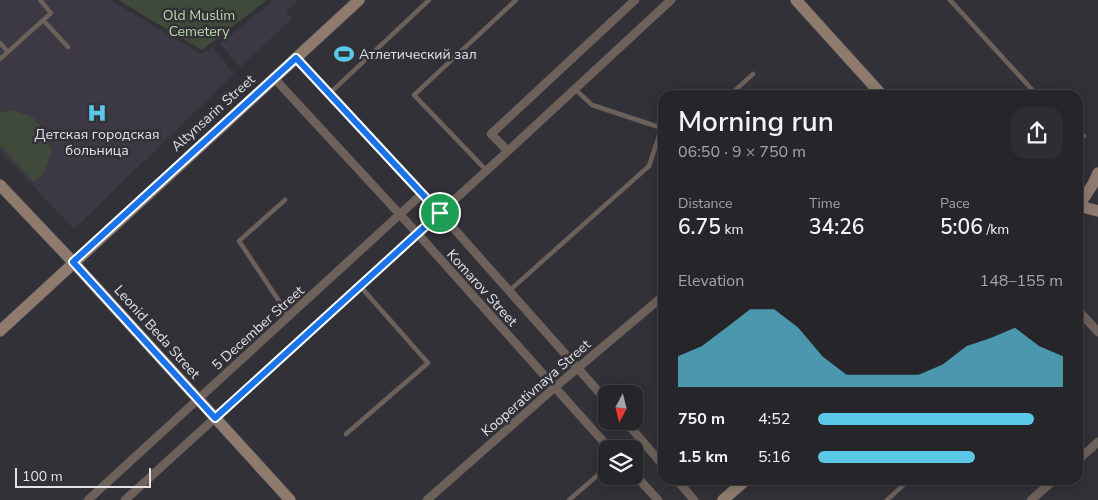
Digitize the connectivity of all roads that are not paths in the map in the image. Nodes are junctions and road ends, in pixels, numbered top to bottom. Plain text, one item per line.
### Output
1 (40, 0) edge
2 (359, 0) edge
3 (429, 0) edge
4 (516, 0) edge
5 (635, 0) edge
6 (671, 0) edge
7 (796, 0) edge
8 (950, 0) edge
9 (43, 20) junction
10 (0, 43) edge
11 (68, 47) dead end
12 (8, 52) junction
13 (296, 58) junction
14 (0, 59) edge
15 (753, 74) dead end
16 (274, 78) junction
17 (575, 89) junction
18 (735, 90) edge
19 (877, 90) edge
20 (1032, 90) edge
21 (329, 94) junction
22 (658, 126) edge
23 (658, 139) edge
24 (508, 151) junction
25 (486, 171) junction
26 (1098, 173) edge
27 (0, 186) edge
28 (422, 194) junction
29 (1083, 199) edge
30 (285, 200) dead end
31 (1083, 207) edge
32 (1098, 211) edge
33 (440, 213) junction
34 (400, 214) junction
35 (418, 234) junction
36 (73, 262) junction
37 (360, 286) junction
38 (509, 291) junction
39 (658, 300) edge
40 (289, 316) junction
41 (1083, 316) edge
42 (0, 331) edge
43 (1098, 332) edge
44 (578, 367) junction
45 (554, 388) junction
46 (598, 391) edge
47 (198, 400) junction
48 (215, 418) junction
49 (633, 430) edge
50 (346, 434) dead end
51 (602, 440) edge
52 (1098, 442) edge
53 (1083, 456) edge
54 (658, 459) edge
55 (598, 475) edge
56 (643, 484) edge
57 (681, 485) edge
58 (740, 485) edge
59 (903, 485) edge
60 (1048, 485) edge
61 (88, 500) edge
62 (125, 500) edge
63 (290, 500) edge
64 (427, 500) edge
65 (570, 500) edge
66 (658, 500) edge
67 (694, 500) edge
68 (723, 500) edge
69 (886, 500) edge
70 (1031, 500) edge

1 - 9 lane
2 - 13 street, Altynsarin Street
3 - 21 lane
4 - 25 lane
5 - 24 street
6 - 17 street
7 - 19 street
8 - 20 lane
9 - 11 lane
9 - 12 lane
10 - 12 lane
12 - 14 lane
13 - 16 street, Altynsarin Street
13 - 21 street, Komarov Street
15 - 18 lane
16 - 34 street, Komarov Street
16 - 36 street, Altynsarin Street
17 - 22 lane
17 - 24 street
21 - 28 street, Komarov Street
23 - 38 lane
24 - 25 street
25 - 33 street
26 - 29 street
27 - 36 street, Leonid Beda Street
28 - 33 street, Komarov Street
28 - 34 street, 5 December Street
30 - 40 lane
31 - 32 street
33 - 35 street
33 - 38 street, Komarov Street
34 - 35 street, Komarov Street
34 - 40 street, 5 December Street
35 - 37 street
35 - 45 street, Komarov Street
36 - 42 street, Altynsarin Street
36 - 47 street, Leonid Beda Street
37 - 48 street
37 - 50 lane
38 - 44 street, Komarov Street
39 - 44 street, Kooperativnaya Street
40 - 47 street, 5 December Street
41 - 43 street
44 - 45 street, Kooperativnaya Street
44 - 46 street, Komarov Street
45 - 51 street, Komarov Street
45 - 64 street, Kooperativnaya Street
47 - 48 street, Leonid Beda Street
47 - 61 street, 5 December Street
48 - 62 street
48 - 63 street, Leonid Beda Street
49 - 54 street
52 - 53 street
55 - 65 lane
56 - 66 street
57 - 67 street
58 - 68 street
59 - 69 lane
60 - 70 street

